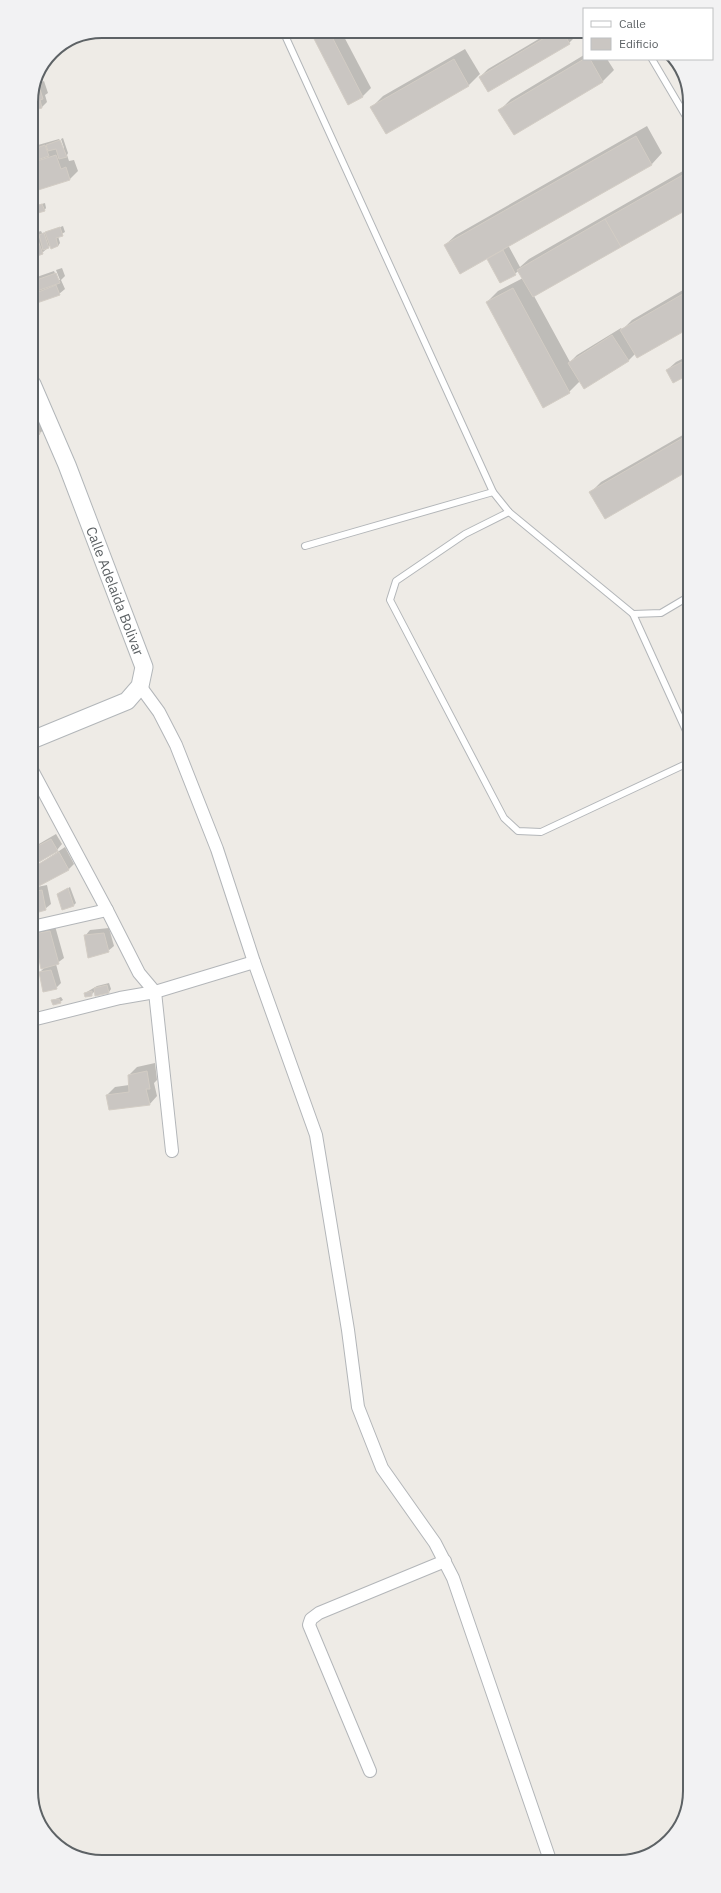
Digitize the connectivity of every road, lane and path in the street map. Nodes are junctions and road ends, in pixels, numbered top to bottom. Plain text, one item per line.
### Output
1 (286, 38) edge
2 (653, 60) edge
3 (683, 112) edge
4 (38, 398) edge
5 (493, 492) junction
6 (509, 512) junction
7 (305, 546) dead end
8 (683, 600) edge
9 (633, 614) junction
10 (140, 686) junction
11 (683, 724) edge
12 (38, 738) edge
13 (683, 764) edge
14 (38, 781) edge
15 (107, 910) junction
16 (38, 927) edge
17 (254, 962) junction
18 (155, 992) junction
19 (38, 1018) edge
20 (172, 1151) dead end
21 (445, 1561) junction
22 (370, 1771) dead end
23 (548, 1855) edge

1 - 5 lane
2 - 3 lane
4 - 10 main road, Calle Adelaida Bolivar
5 - 6 lane
5 - 7 lane
6 - 9 lane
6 - 13 lane
8 - 9 lane
9 - 11 lane
10 - 12 main road
10 - 17 street
14 - 15 street
15 - 16 street
15 - 18 street
17 - 18 street
17 - 21 street
18 - 19 street
18 - 20 street
21 - 22 street
21 - 23 street

